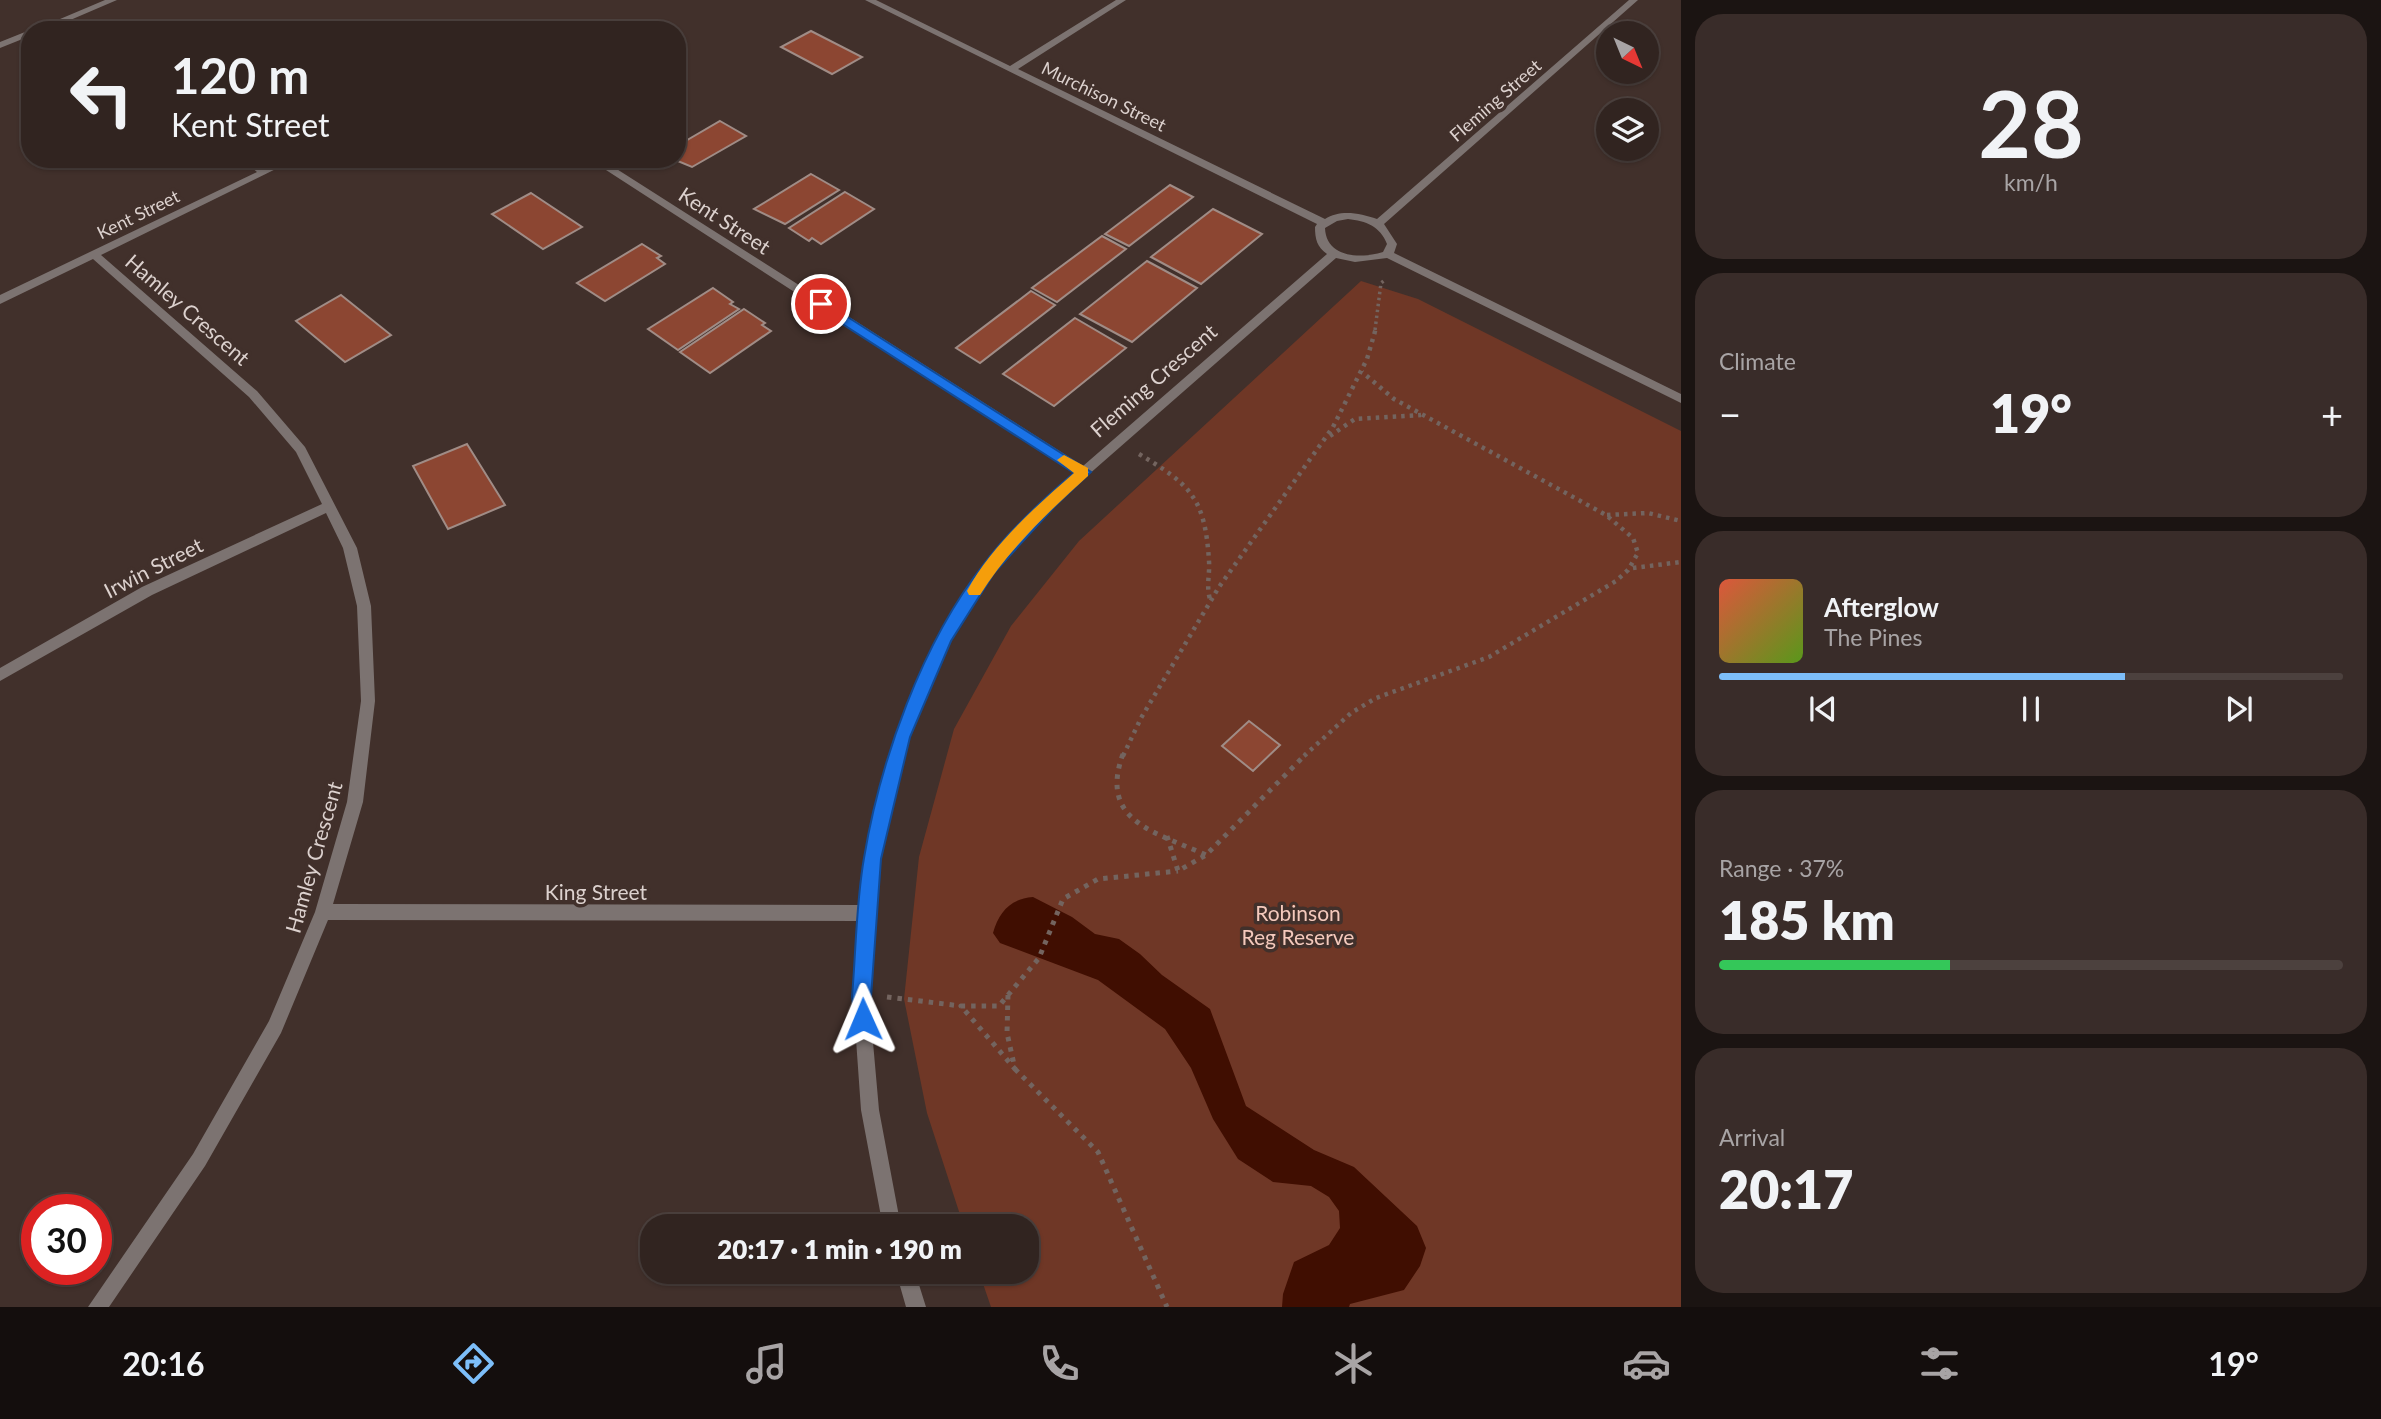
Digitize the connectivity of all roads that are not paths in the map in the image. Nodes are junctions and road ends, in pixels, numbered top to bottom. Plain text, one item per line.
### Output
1 (113, 0) edge
2 (869, 0) edge
3 (1122, 0) edge
4 (1633, 0) edge
5 (64, 19) junction
6 (59, 21) edge
7 (67, 21) edge
8 (21, 37) edge
9 (0, 45) edge
10 (1010, 70) junction
11 (258, 168) edge
12 (274, 168) edge
13 (608, 168) edge
14 (264, 173) junction
15 (1324, 223) junction
16 (1378, 224) junction
17 (1335, 253) junction
18 (1388, 254) junction
19 (94, 255) junction
20 (0, 300) edge
21 (1681, 399) edge
22 (1083, 472) junction
23 (329, 506) junction
24 (0, 675) edge
25 (323, 912) junction
26 (868, 913) junction
27 (890, 1214) edge
28 (909, 1284) edge
29 (98, 1307) edge
30 (916, 1307) edge

1 - 5 street
2 - 10 street, Murchison Street
3 - 10 street
4 - 16 street, Fleming Street
5 - 6 street
5 - 7 street
8 - 9 street
10 - 15 street, Murchison Street
11 - 14 street
12 - 14 street, Kent Street
13 - 22 street, Kent Street
14 - 19 street, Kent Street
15 - 16 street
15 - 17 street
16 - 18 street
17 - 18 street
17 - 22 street, Fleming Crescent
18 - 21 street
19 - 20 street, Kent Street
19 - 23 street, Hamley Crescent
22 - 26 street, Fleming Crescent
23 - 24 street, Irwin Street
23 - 25 street, Hamley Crescent
25 - 26 street, King Street
25 - 29 street, Hamley Crescent
26 - 27 street, Fleming Crescent
28 - 30 street

